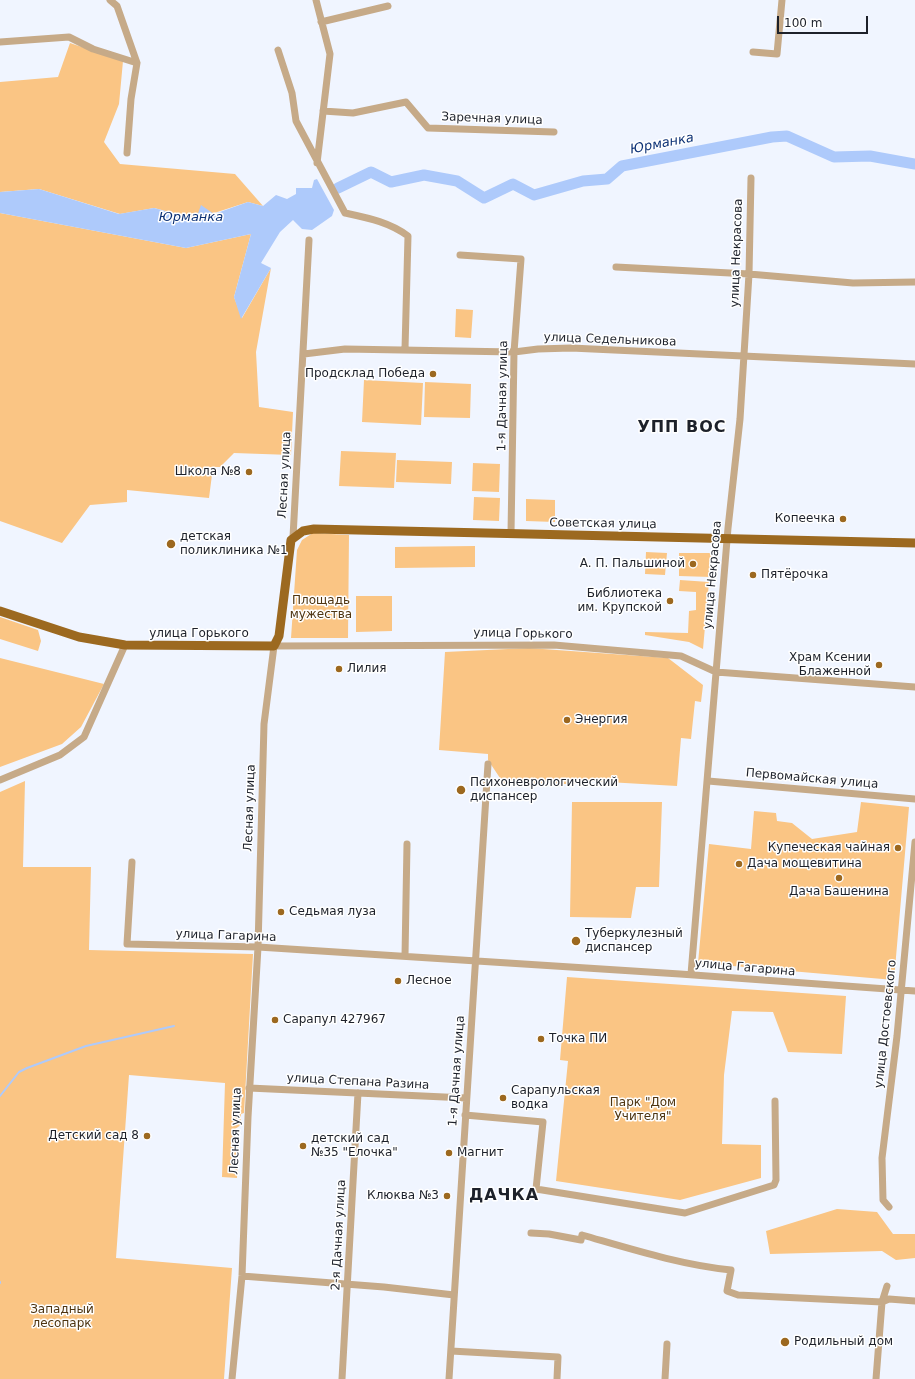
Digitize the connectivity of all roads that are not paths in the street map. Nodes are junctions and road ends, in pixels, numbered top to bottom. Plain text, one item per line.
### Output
1 (110, 0) edge
2 (316, 0) edge
3 (782, 0) edge
4 (388, 6) dead end
5 (321, 22) junction
6 (0, 42) edge
7 (278, 50) dead end
8 (753, 52) dead end
9 (136, 63) junction
10 (323, 111) junction
11 (554, 132) dead end
12 (127, 153) dead end
13 (317, 163) junction
14 (750, 178) dead end
15 (309, 240) dead end
16 (460, 255) dead end
17 (616, 267) dead end
18 (749, 274) junction
19 (915, 282) edge
20 (405, 349) junction
21 (514, 352) junction
22 (304, 354) junction
23 (744, 356) junction
24 (915, 364) edge
25 (511, 533) junction
26 (293, 537) junction
27 (727, 538) junction
28 (915, 543) edge
29 (0, 611) edge
30 (125, 645) junction
31 (274, 646) junction
32 (716, 672) junction
33 (915, 687) edge
34 (488, 764) dead end
35 (0, 780) edge
36 (708, 781) junction
37 (915, 799) edge
38 (915, 842) edge
39 (407, 844) dead end
40 (132, 862) dead end
41 (258, 947) junction
42 (405, 956) junction
43 (475, 960) junction
44 (691, 974) junction
45 (901, 991) junction
46 (915, 991) edge
47 (249, 1088) junction
48 (358, 1092) junction
49 (466, 1098) junction
50 (776, 1101) dead end
51 (465, 1115) junction
52 (889, 1207) dead end
53 (531, 1233) dead end
54 (242, 1276) junction
55 (348, 1284) junction
56 (887, 1286) dead end
57 (454, 1295) junction
58 (915, 1301) edge
59 (882, 1302) junction
60 (667, 1344) dead end
61 (450, 1351) junction
62 (232, 1379) edge
63 (342, 1379) edge
64 (449, 1379) edge
65 (557, 1379) edge
66 (665, 1379) edge
67 (876, 1379) edge

1 - 9 street
2 - 5 street
3 - 8 street
4 - 5 street
5 - 10 street
6 - 9 street
7 - 13 street
9 - 12 street
10 - 11 street, Заречная улица
10 - 13 street
13 - 20 street
14 - 18 street, улица Некрасова
15 - 22 street, Лесная улица
16 - 21 street, 1-я Дачная улица
17 - 18 street
18 - 19 street
18 - 23 street, улица Некрасова
20 - 21 street, улица Седельникова
20 - 22 street, улица Седельникова
21 - 23 street, улица Седельникова
21 - 25 street, 1-я Дачная улица
22 - 26 street, Лесная улица
23 - 24 street, улица Седельникова
23 - 27 street, улица Некрасова
25 - 26 main road, Советская улица
25 - 27 main road, Советская улица
26 - 31 main road, Лесная улица
27 - 28 main road, Советская улица
27 - 32 street, улица Некрасова
29 - 30 main road, улица Горького
30 - 31 main road, улица Горького
30 - 35 street
31 - 32 street, улица Горького
31 - 41 street, Лесная улица
32 - 33 street, улица Горького
32 - 36 street, улица Некрасова
34 - 43 street, 1-я Дачная улица
36 - 37 street, Первомайская улица
36 - 44 street, улица Некрасова
38 - 45 street, улица Достоевского
39 - 42 street
40 - 41 street, улица Гагарина
41 - 42 street, улица Гагарина
41 - 47 street, Лесная улица
42 - 43 street, улица Гагарина
43 - 44 street, улица Гагарина
43 - 49 street, 1-я Дачная улица
44 - 45 street, улица Гагарина
45 - 46 street, улица Гагарина
45 - 52 street, улица Достоевского
47 - 48 street, улица Степана Разина
47 - 54 street, Лесная улица
48 - 49 street, улица Степана Разина
48 - 55 street, 2-я Дачная улица
49 - 51 street, 1-я Дачная улица
50 - 51 street
51 - 57 street, 1-я Дачная улица
53 - 59 street
54 - 55 street
54 - 62 street, Лесная улица
55 - 57 street
55 - 63 street, 2-я Дачная улица
56 - 59 street
57 - 61 street, 1-я Дачная улица
58 - 59 street
59 - 67 street
60 - 66 street
61 - 64 street, 1-я Дачная улица
61 - 65 street

